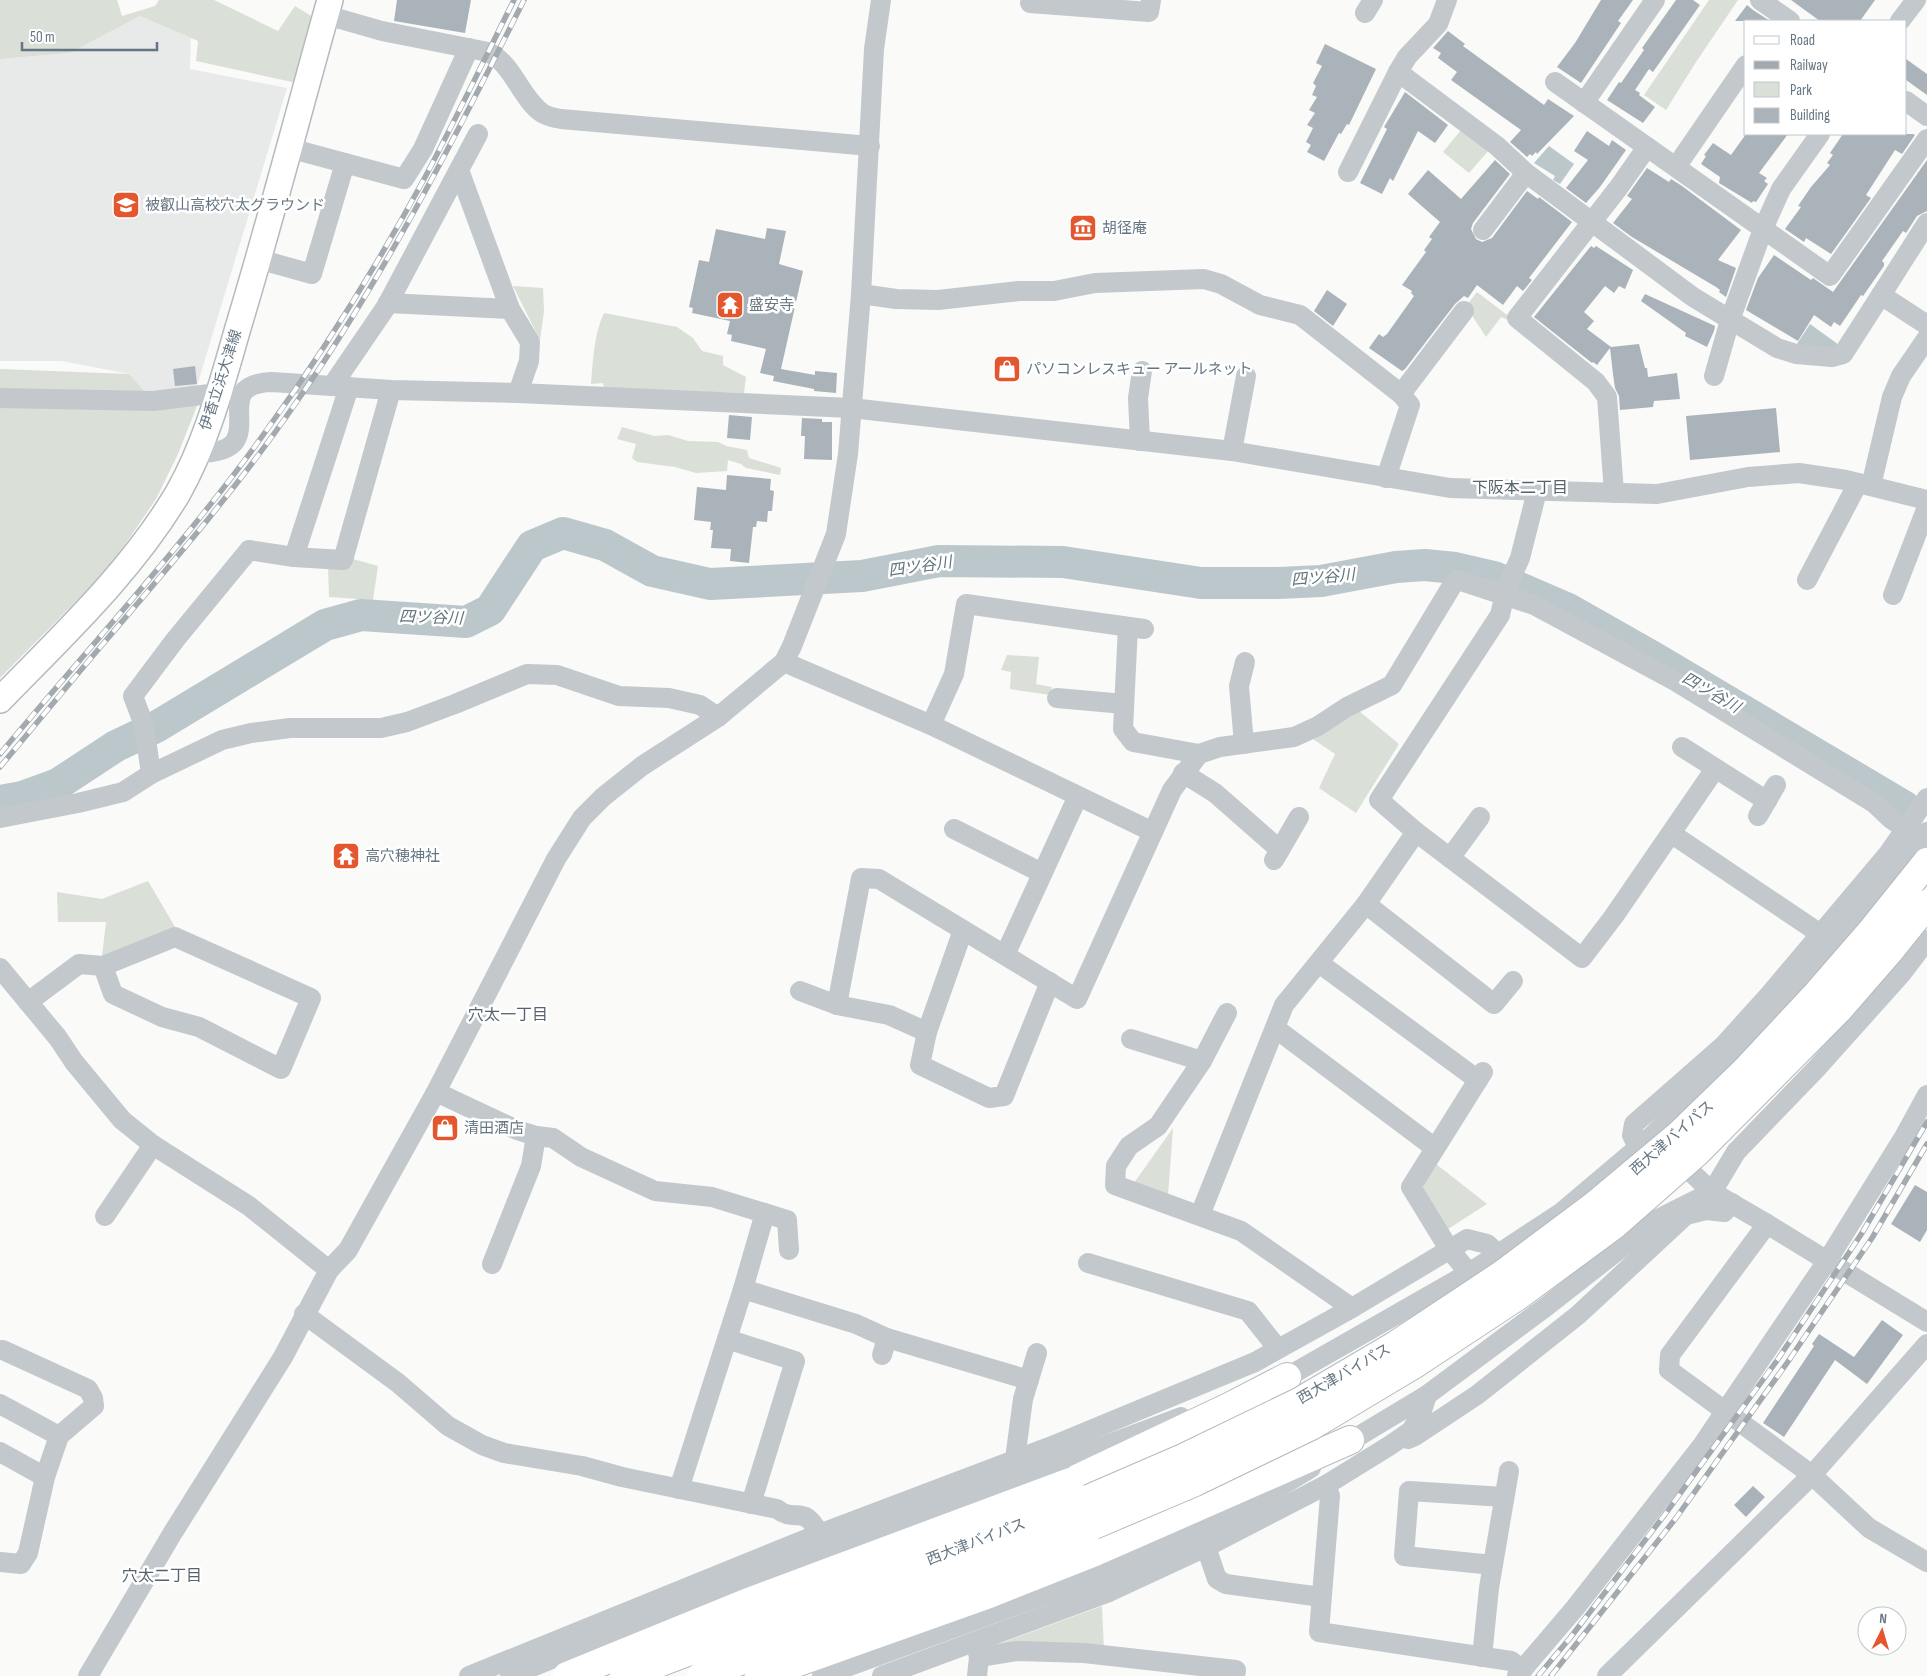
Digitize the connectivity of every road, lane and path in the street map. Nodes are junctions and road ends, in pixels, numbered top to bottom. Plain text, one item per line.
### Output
1 (881, 0) edge
2 (1151, 0) edge
3 (1655, 0) edge
4 (1760, 0) edge
5 (1916, 0) edge
6 (1030, 3) dead end
7 (1440, 3) edge
8 (327, 5) edge
9 (1782, 19) edge
10 (1901, 20) edge
11 (469, 48) junction
12 (1744, 68) edge
13 (1398, 72) junction
14 (1555, 82) dead end
15 (1584, 103) junction
16 (1907, 103) edge
17 (1927, 116) edge
18 (478, 134) dead end
19 (1819, 135) edge
20 (1927, 139) edge
21 (870, 146) junction
22 (1647, 147) junction
23 (289, 148) junction
24 (345, 164) junction
25 (1676, 167) junction
26 (459, 170) junction
27 (1348, 172) dead end
28 (1526, 173) junction
29 (1591, 222) junction
30 (1927, 223) edge
31 (1763, 229) junction
32 (1483, 230) dead end
33 (258, 259) junction
34 (861, 294) junction
35 (1881, 295) junction
36 (388, 304) junction
37 (510, 309) junction
38 (1464, 310) dead end
39 (1730, 320) junction
40 (1927, 325) edge
41 (1927, 338) edge
42 (1142, 371) dead end
43 (1246, 376) dead end
44 (1714, 376) dead end
45 (340, 386) junction
46 (391, 390) junction
47 (218, 393) junction
48 (518, 393) junction
49 (1401, 394) junction
50 (0, 398) edge
51 (851, 408) junction
52 (1140, 441) junction
53 (1232, 451) junction
54 (196, 454) junction
55 (1386, 478) junction
56 (1865, 484) junction
57 (1537, 492) junction
58 (1614, 493) junction
59 (1927, 500) edge
60 (1927, 507) edge
61 (294, 557) junction
62 (1807, 580) dead end
63 (1507, 587) junction
64 (1893, 595) dead end
65 (784, 662) junction
66 (1246, 662) dead end
67 (1057, 698) dead end
68 (0, 700) edge
69 (1124, 704) junction
70 (718, 716) junction
71 (931, 725) junction
72 (1244, 744) junction
73 (1682, 747) dead end
74 (1198, 754) junction
75 (1715, 769) junction
76 (1183, 773) junction
77 (151, 774) junction
78 (1078, 796) junction
79 (1767, 801) dead end
80 (1926, 801) edge
81 (1299, 816) dead end
82 (1480, 817) dead end
83 (0, 818) edge
84 (954, 829) dead end
85 (1152, 832) junction
86 (1416, 832) junction
87 (1672, 834) junction
88 (1920, 841) edge
89 (1450, 858) junction
90 (1042, 873) junction
91 (1366, 904) junction
92 (1927, 904) edge
93 (963, 930) junction
94 (1822, 935) junction
95 (1927, 940) edge
96 (1005, 956) junction
97 (1319, 963) junction
98 (103, 966) junction
99 (0, 968) edge
100 (1513, 981) dead end
101 (1050, 982) junction
102 (800, 992) dead end
103 (28, 1002) junction
104 (837, 1005) junction
105 (1227, 1013) dead end
106 (1275, 1028) junction
107 (927, 1032) junction
108 (1131, 1038) dead end
109 (1202, 1061) junction
110 (436, 1092) junction
111 (1927, 1095) edge
112 (536, 1136) junction
113 (1645, 1141) junction
114 (153, 1145) junction
115 (1435, 1148) junction
116 (1712, 1192) junction
117 (1732, 1203) junction
118 (765, 1213) junction
119 (1200, 1215) junction
120 (105, 1216) dead end
121 (1767, 1224) junction
122 (1449, 1249) junction
123 (789, 1250) dead end
124 (1498, 1254) junction
125 (1827, 1261) junction
126 (1088, 1263) dead end
127 (492, 1264) dead end
128 (329, 1270) junction
129 (1469, 1273) junction
130 (742, 1290) junction
131 (1352, 1308) junction
132 (304, 1314) junction
133 (1927, 1322) edge
134 (727, 1339) junction
135 (1927, 1344) edge
136 (1278, 1349) junction
137 (0, 1350) edge
138 (1038, 1353) dead end
139 (1286, 1377) joint
140 (1029, 1380) junction
141 (1427, 1395) junction
142 (0, 1404) edge
143 (1725, 1411) junction
144 (58, 1436) junction
145 (1350, 1440) joint
146 (1389, 1446) junction
147 (0, 1452) edge
148 (1015, 1459) junction
149 (1509, 1471) dead end
150 (1065, 1472) junction
151 (1812, 1475) junction
152 (45, 1477) junction
153 (1326, 1485) junction
154 (679, 1489) junction
155 (920, 1495) junction
156 (1504, 1497) junction
157 (751, 1504) junction
158 (819, 1534) junction
159 (1206, 1546) junction
160 (0, 1562) edge
161 (1099, 1562) junction
162 (1927, 1562) edge
163 (1493, 1565) junction
164 (1321, 1597) junction
165 (1482, 1657) junction
166 (977, 1658) edge
167 (1520, 1673) edge
168 (88, 1676) edge
169 (468, 1676) edge
170 (510, 1676) edge
171 (567, 1676) edge
172 (624, 1676) edge
173 (701, 1676) edge
174 (759, 1676) edge
175 (822, 1676) edge
176 (882, 1676) edge
177 (1235, 1676) edge
178 (1607, 1676) edge

1 - 21 street
2 - 6 street
3 - 15 street
4 - 9 street
5 - 10 street
7 - 13 street
8 - 11 street
8 - 23 main road, 伊香立浜大津線
11 - 21 street
11 - 24 street
12 - 25 street
13 - 27 street
13 - 28 street
14 - 15 street
15 - 22 street
16 - 17 street
18 - 26 street
19 - 31 street
20 - 31 street
21 - 34 street
22 - 25 street
22 - 29 street
23 - 24 street
23 - 33 main road, 伊香立浜大津線
24 - 33 street
25 - 31 street
26 - 36 street
26 - 37 street
28 - 29 street
28 - 32 street
29 - 39 street
29 - 58 street
30 - 35 street
31 - 39 street
33 - 47 main road, 伊香立浜大津線
34 - 49 street
34 - 51 street
35 - 39 street
35 - 40 street
36 - 37 street
36 - 45 street
37 - 48 street
38 - 49 street
39 - 44 street
41 - 56 street
42 - 52 street
43 - 53 street
45 - 46 street
45 - 54 street
45 - 61 street
46 - 48 street
46 - 61 street
47 - 50 street
47 - 54 main road, 伊香立浜大津線
48 - 51 street
49 - 55 street
51 - 52 street
51 - 65 street
52 - 53 street
53 - 55 street
54 - 68 main road, 伊香立浜大津線
55 - 57 street
56 - 58 street
56 - 59 street
56 - 62 street
57 - 58 street
57 - 63 street
60 - 64 street
61 - 77 street
63 - 72 street
63 - 86 street
63 - 88 street
65 - 70 street
65 - 71 street
66 - 72 street
67 - 69 street
69 - 71 street
69 - 74 street
70 - 77 street
70 - 110 street
71 - 78 street
72 - 74 street
73 - 75 street
74 - 76 street
75 - 79 street
75 - 87 street
76 - 81 street
76 - 85 street
77 - 83 street
78 - 85 street
78 - 90 street
80 - 88 street
82 - 89 street
84 - 90 street
85 - 101 street
86 - 89 street
86 - 91 street
87 - 89 street
87 - 94 street
88 - 94 street
88 - 113 street
88 - 172 highway, 西大津バイパス, bridge
90 - 96 street
91 - 97 street
91 - 100 street
92 - 173 highway, 西大津バイパス, bridge
93 - 96 street
93 - 104 street
93 - 107 street
94 - 113 street
95 - 116 street
96 - 101 street
97 - 106 street
97 - 115 street
98 - 98 street
98 - 103 street
99 - 103 street
101 - 107 street
102 - 104 street
103 - 114 street
104 - 107 street
105 - 109 street
106 - 115 street
106 - 119 street
108 - 109 street
109 - 119 street
110 - 112 street
110 - 128 street
111 - 125 street
112 - 118 street
112 - 127 street
113 - 116 street
113 - 124 street
114 - 120 street
114 - 128 street
115 - 122 street
116 - 117 street
116 - 141 street
117 - 121 street
117 - 146 street
118 - 123 street
118 - 130 street
119 - 131 street
121 - 125 street
121 - 143 street
122 - 124 street
122 - 129 street
122 - 131 street
124 - 129 street
125 - 133 street
125 - 143 street
126 - 136 street
128 - 132 street
129 - 139 street
130 - 134 street
130 - 140 street
131 - 136 street
132 - 154 street
132 - 168 street
134 - 154 street
134 - 157 street
135 - 151 street
136 - 148 street
137 - 144 street
138 - 140 street
139 - 150 highway
140 - 148 street
141 - 145 street
141 - 146 street
142 - 144 street
143 - 151 street
143 - 167 street
144 - 152 street
145 - 161 highway
146 - 153 street
147 - 152 street
148 - 155 street
149 - 156 street
150 - 170 street, bridge
150 - 171 highway, bridge
151 - 162 street
151 - 178 street
152 - 160 street
153 - 159 street
153 - 164 street
154 - 157 street
155 - 158 street
155 - 166 street
156 - 163 street
156 - 163 street
157 - 158 street
158 - 169 street
159 - 164 street
159 - 166 street
161 - 174 highway, bridge
161 - 175 street, bridge
163 - 165 street
164 - 165 street
165 - 167 street
166 - 176 street
166 - 177 street

